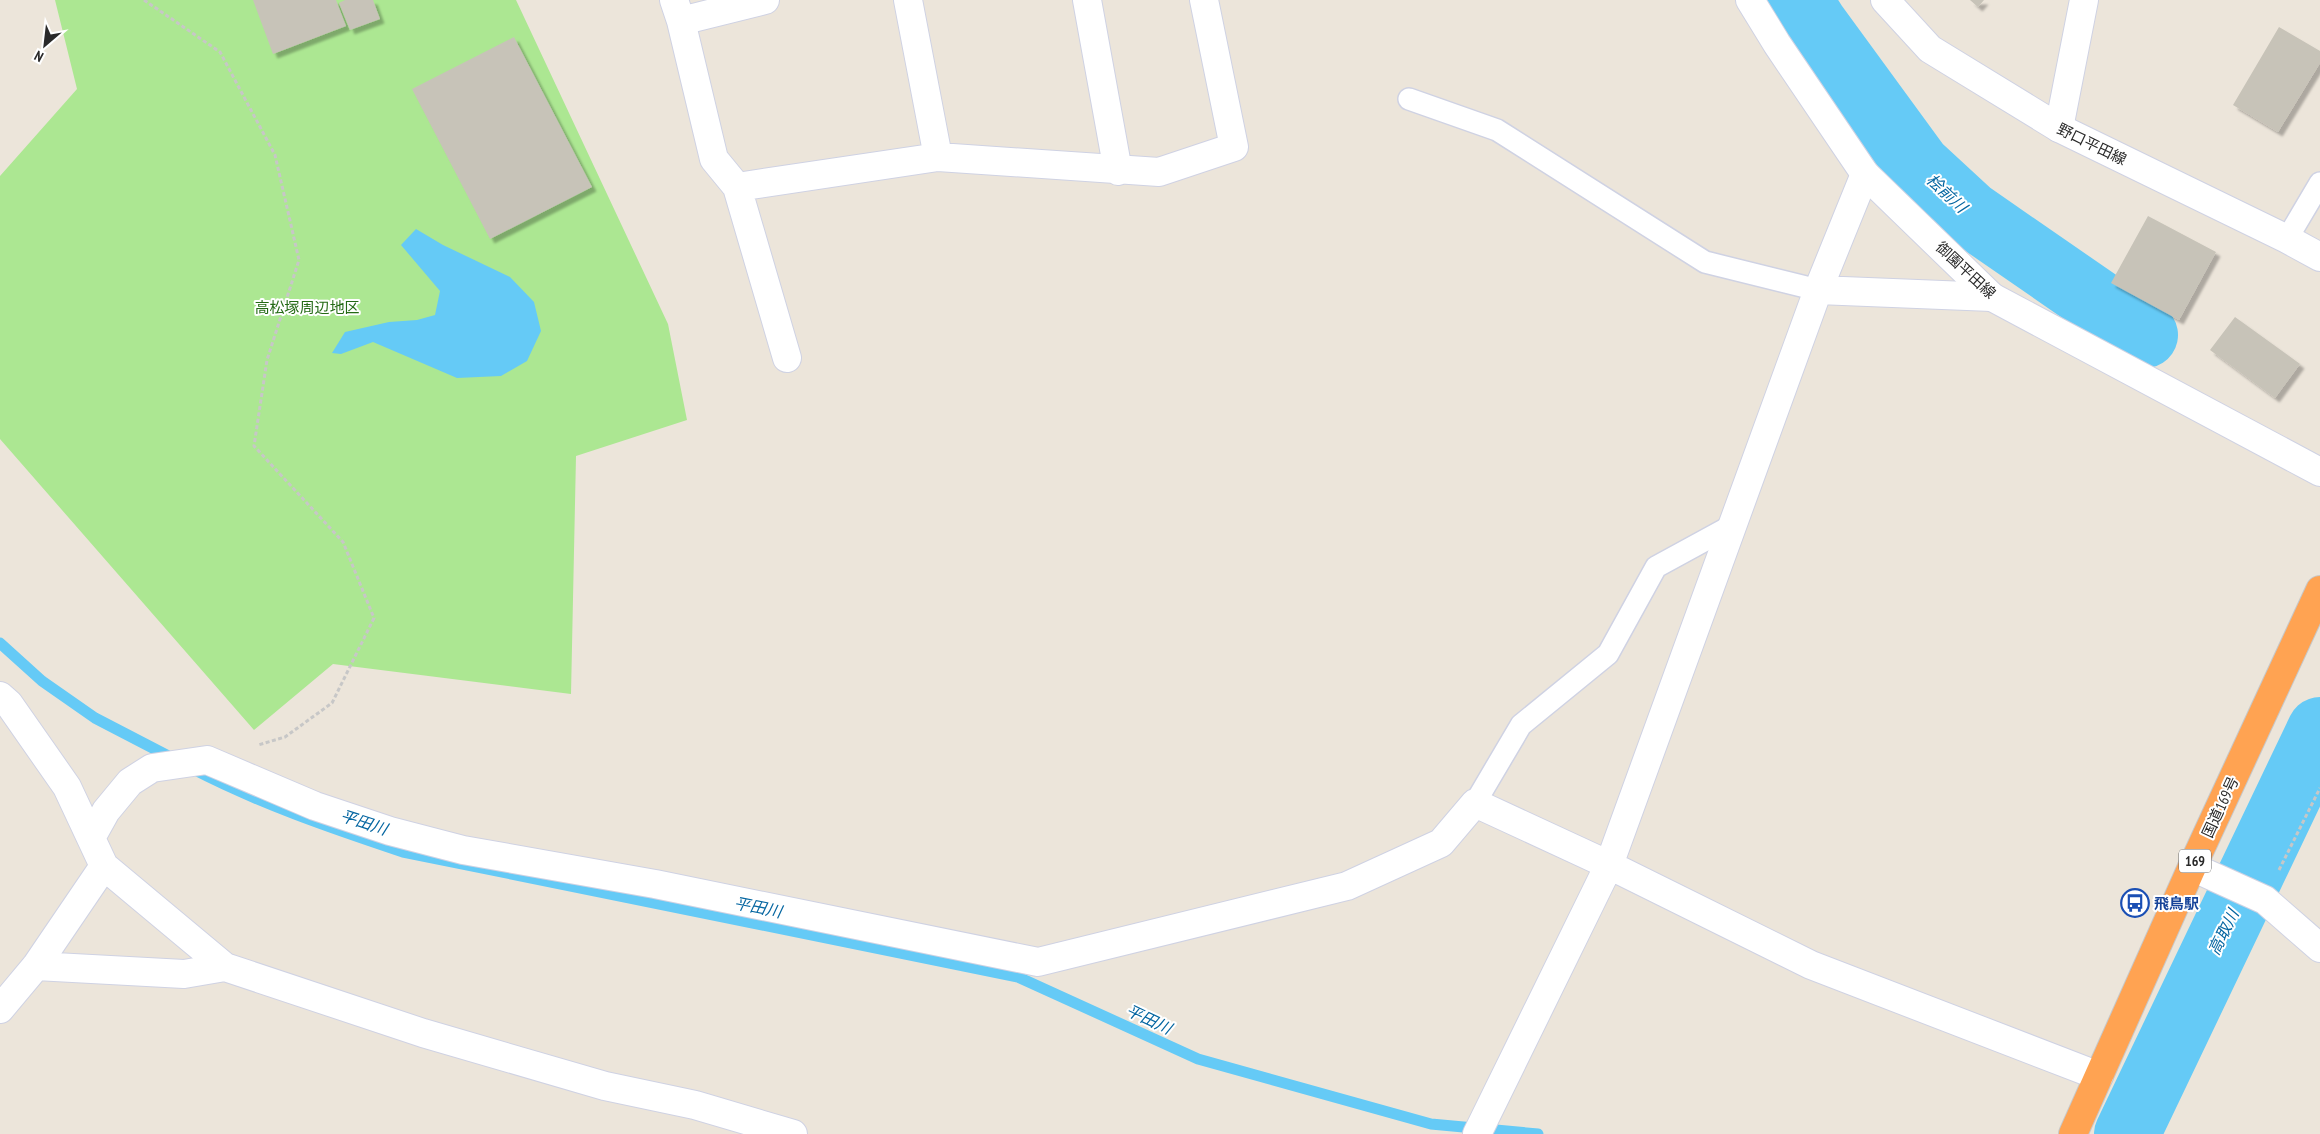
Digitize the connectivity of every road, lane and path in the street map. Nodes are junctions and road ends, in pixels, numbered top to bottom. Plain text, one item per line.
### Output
1 (144, 0) edge
2 (765, 0) edge
3 (908, 0) edge
4 (1087, 0) edge
5 (1204, 0) edge
6 (1750, 0) edge
7 (1885, 0) edge
8 (2084, 0) edge
9 (678, 11) edge
10 (1409, 99) dead end
11 (2059, 128) junction
12 (938, 157) junction
13 (1118, 171) junction
14 (1865, 174) junction
15 (2320, 183) edge
16 (737, 187) junction
17 (2287, 239) junction
18 (2320, 257) edge
19 (1818, 290) junction
20 (1992, 297) junction
21 (787, 358) dead end
22 (2320, 472) edge
23 (1733, 525) junction
24 (2320, 590) edge
25 (0, 696) edge
26 (207, 760) junction
27 (2320, 788) edge
28 (1475, 803) junction
29 (91, 838) junction
30 (1609, 865) junction
31 (104, 866) junction
32 (2192, 867) junction
33 (2265, 900) junction
34 (2320, 948) edge
35 (36, 966) junction
36 (225, 967) junction
37 (0, 1009) edge
38 (2099, 1076) junction
39 (1481, 1126) edge
40 (792, 1134) edge
41 (2073, 1134) edge

1 - 26 path
2 - 9 street
3 - 12 street
4 - 13 street
5 - 13 street
6 - 14 street, 御園平田線
7 - 11 street, 野口平田線
8 - 11 street
9 - 16 street
10 - 19 lane
11 - 17 street, 野口平田線
12 - 13 street
12 - 16 street
14 - 19 street
14 - 20 street, 御園平田線
15 - 17 lane
16 - 21 street
17 - 18 street, 野口平田線
19 - 20 street
19 - 23 street
20 - 22 street, 御園平田線
23 - 28 lane
23 - 30 street
24 - 32 highway, 国道169号 / 169
25 - 29 street
26 - 28 street
26 - 29 street
27 - 33 path
28 - 30 street
29 - 31 street
30 - 38 street
30 - 39 street
31 - 35 street
31 - 36 street
32 - 33 street
32 - 38 highway, 国道169号 / 169
33 - 34 street
35 - 36 street
35 - 37 street
36 - 40 street
38 - 41 highway, 国道169号 / 169

